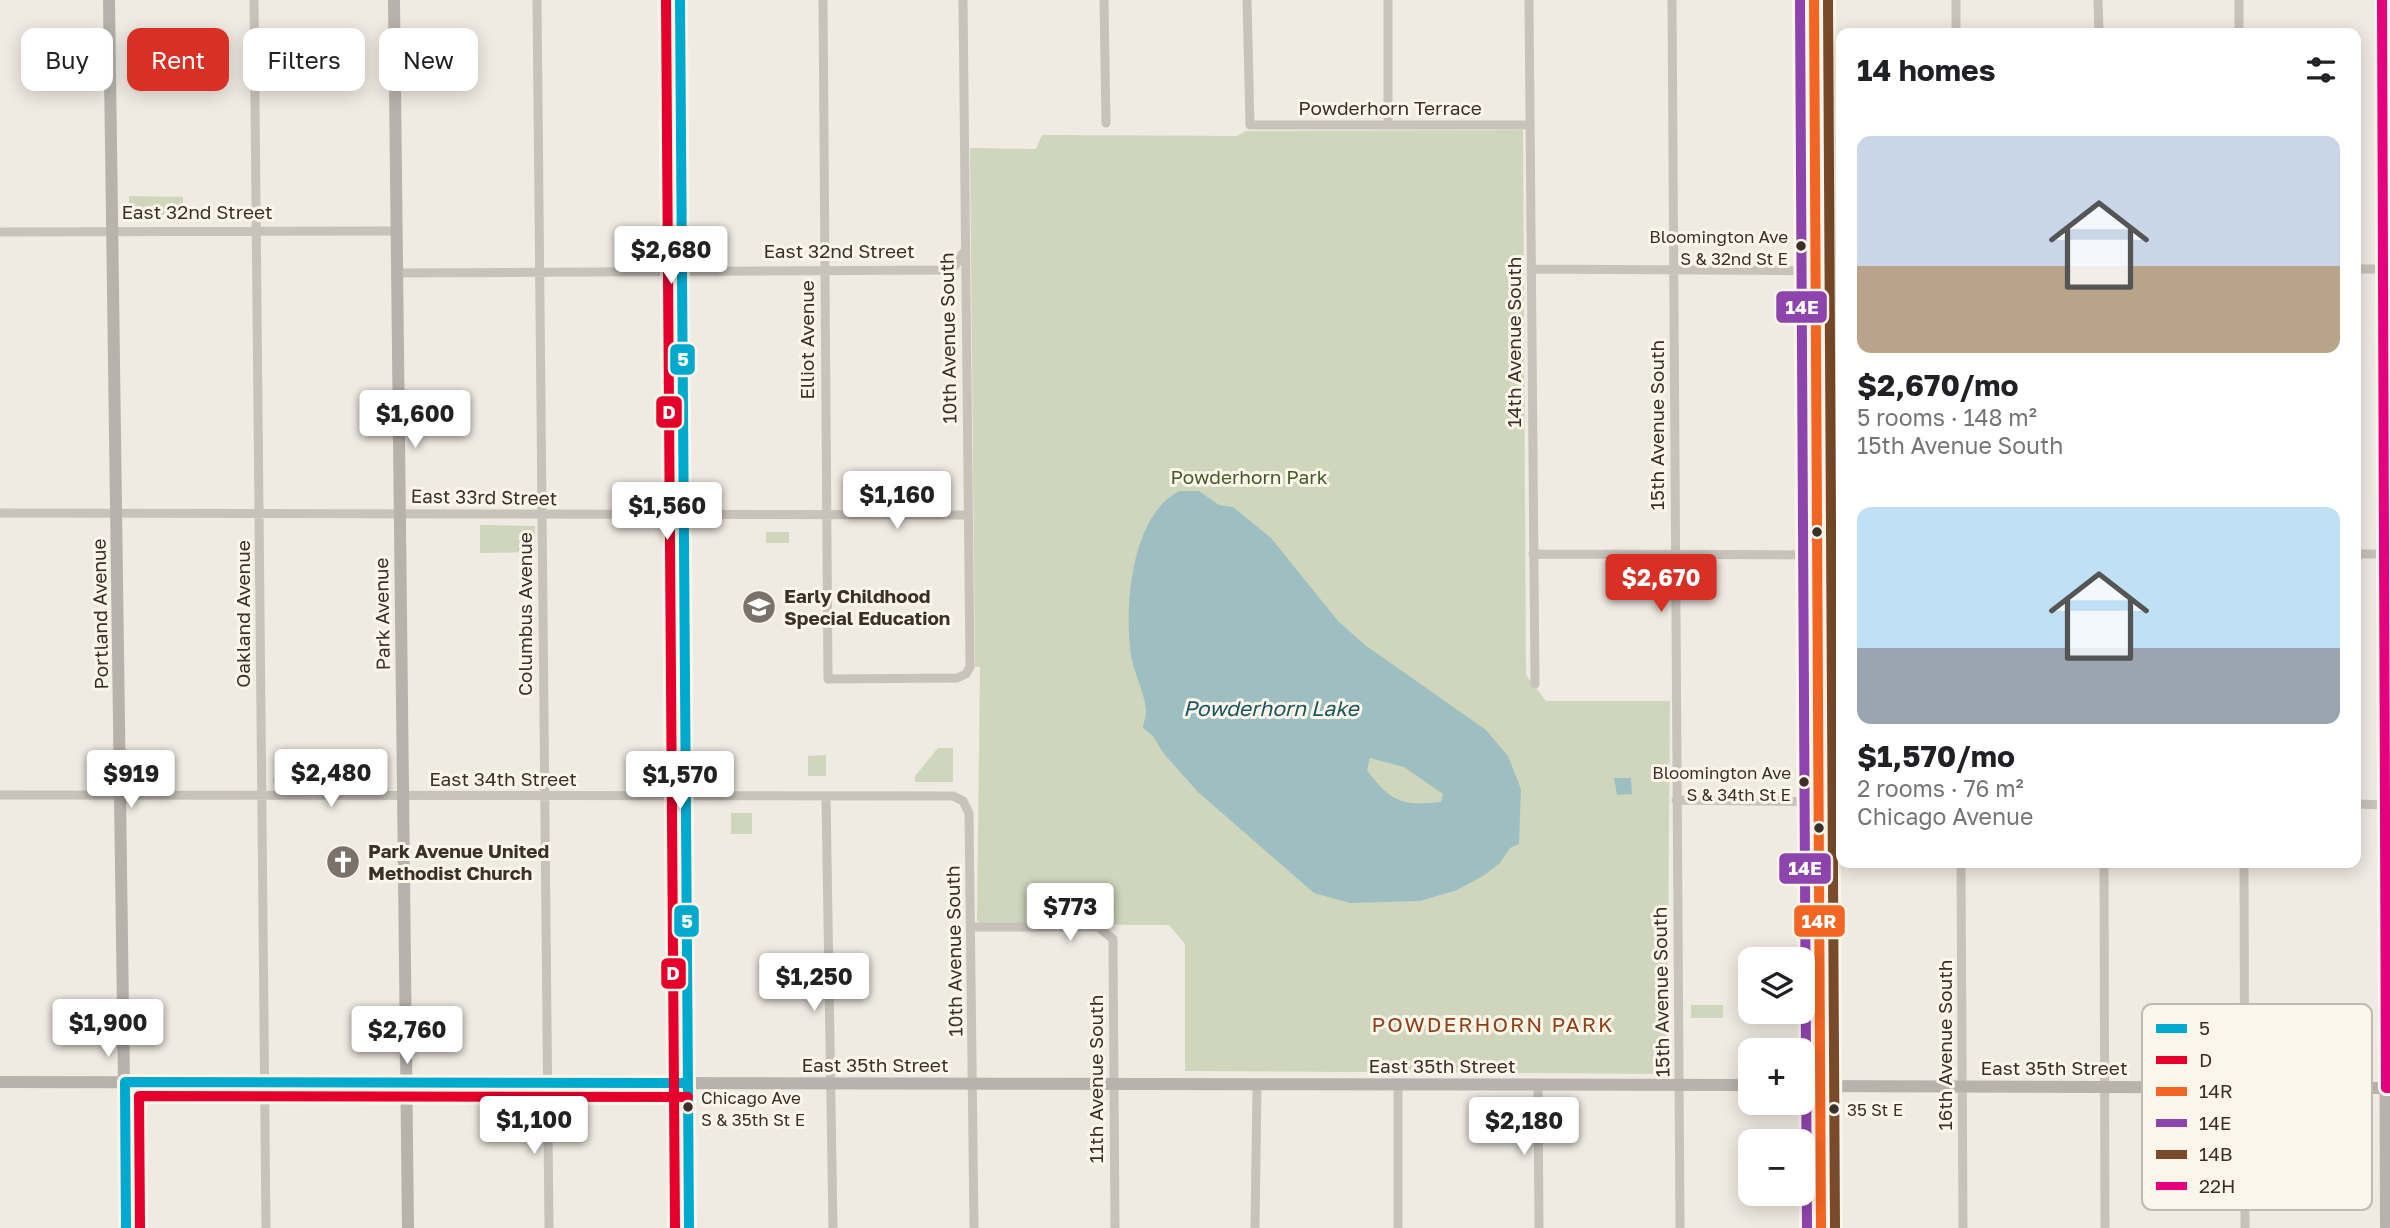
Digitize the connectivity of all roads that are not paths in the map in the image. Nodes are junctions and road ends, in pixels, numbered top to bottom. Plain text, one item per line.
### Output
1 (110, 0) edge
2 (254, 0) edge
3 (394, 0) edge
4 (537, 0) edge
5 (680, 0) edge
6 (822, 0) edge
7 (963, 0) edge
8 (1104, 0) edge
9 (1247, 0) edge
10 (1388, 0) edge
11 (1529, 0) edge
12 (1672, 0) edge
13 (1814, 0) edge
14 (1956, 0) edge
15 (2098, 0) edge
16 (2239, 0) edge
17 (2382, 0) edge
18 (1956, 28) edge
19 (2099, 28) edge
20 (2239, 28) edge
21 (1106, 123) dead end
22 (1388, 125) junction
23 (1530, 125) junction
24 (113, 231) junction
25 (255, 231) junction
26 (395, 231) junction
27 (0, 232) edge
28 (965, 248) junction
29 (1531, 269) junction
30 (2361, 269) edge
31 (2387, 269) edge
32 (947, 270) junction
33 (680, 271) junction
34 (824, 271) junction
35 (1673, 271) junction
36 (1836, 271) edge
37 (540, 272) junction
38 (1816, 272) junction
39 (396, 273) junction
40 (965, 282) junction
41 (0, 513) edge
42 (119, 513) junction
43 (259, 513) junction
44 (399, 514) junction
45 (542, 515) junction
46 (968, 515) junction
47 (684, 516) junction
48 (826, 516) junction
49 (1533, 554) junction
50 (2361, 554) edge
51 (2387, 554) edge
52 (1818, 555) junction
53 (1836, 555) edge
54 (1676, 556) junction
55 (828, 679) joint
56 (1535, 684) dead end
57 (261, 794) junction
58 (0, 795) edge
59 (121, 796) junction
60 (685, 796) junction
61 (826, 796) junction
62 (544, 797) junction
63 (403, 798) junction
64 (1676, 800) junction
65 (963, 801) joint
66 (1819, 802) junction
67 (1836, 802) edge
68 (2361, 804) edge
69 (2387, 805) edge
70 (1961, 868) edge
71 (2104, 868) edge
72 (2244, 868) edge
73 (971, 927) junction
74 (2245, 1004) edge
75 (0, 1082) edge
76 (125, 1082) junction
77 (265, 1082) junction
78 (407, 1082) junction
79 (688, 1083) junction
80 (830, 1083) junction
81 (548, 1084) junction
82 (973, 1084) junction
83 (1679, 1085) junction
84 (1738, 1085) edge
85 (1113, 1086) junction
86 (1257, 1086) junction
87 (1398, 1086) junction
88 (1538, 1086) junction
89 (1815, 1087) edge
90 (1821, 1087) junction
91 (1962, 1087) junction
92 (2104, 1087) junction
93 (2142, 1087) edge
94 (2388, 1088) edge
95 (2245, 1210) edge
96 (126, 1228) edge
97 (266, 1228) edge
98 (408, 1228) edge
99 (549, 1228) edge
100 (689, 1228) edge
101 (833, 1228) edge
102 (974, 1228) edge
103 (1115, 1228) edge
104 (1255, 1228) edge
105 (1398, 1228) edge
106 (1539, 1228) edge
107 (1680, 1228) edge
108 (1821, 1228) edge
109 (1963, 1228) edge
110 (2105, 1228) edge
111 (2245, 1228) edge
112 (2386, 1228) edge

1 - 24 street, Portland Avenue
2 - 25 street, Oakland Avenue
3 - 26 street, Park Avenue
4 - 37 street, Columbus Avenue
5 - 33 street
6 - 34 street, Elliot Avenue
7 - 28 street, 10th Avenue South
8 - 21 street
9 - 22 street, Powderhorn Terrace
10 - 22 street
11 - 23 street, 14th Avenue South
12 - 35 street, 15th Avenue South
13 - 38 street
14 - 18 street
15 - 19 street
16 - 20 street
17 - 31 street
22 - 23 street, Powderhorn Terrace
23 - 29 street, 14th Avenue South
24 - 25 street, East 32nd Street
24 - 27 street, East 32nd Street
24 - 42 street, Portland Avenue
25 - 26 street, East 32nd Street
25 - 43 street, Oakland Avenue
26 - 39 street, Park Avenue
28 - 32 street
28 - 40 street, 10th Avenue South
29 - 35 street
29 - 49 street, 14th Avenue South
30 - 31 street
31 - 51 street
32 - 34 street, East 32nd Street
32 - 40 street
33 - 34 street, East 32nd Street
33 - 37 street, East 32nd Street
33 - 47 street
34 - 48 street, Elliot Avenue
35 - 38 street
35 - 54 street, 15th Avenue South
36 - 38 street
37 - 39 street, East 32nd Street
37 - 45 street, Columbus Avenue
38 - 52 street
39 - 44 street, Park Avenue
40 - 46 street, 10th Avenue South
41 - 42 street, East 33rd Street
42 - 43 street, East 33rd Street
42 - 59 street, Portland Avenue
43 - 44 street, East 33rd Street
43 - 57 street, Oakland Avenue
44 - 45 street, East 33rd Street
44 - 63 street, Park Avenue
45 - 47 street, East 33rd Street
45 - 62 street, Columbus Avenue
46 - 48 street, East 33rd Street
46 - 55 street, 10th Avenue South
47 - 48 street, East 33rd Street
47 - 60 street
48 - 55 street, Elliot Avenue
49 - 54 street
49 - 56 street, 14th Avenue South
50 - 51 street
51 - 69 street
52 - 53 street
52 - 54 street
52 - 66 street
54 - 64 street, 15th Avenue South
57 - 59 street, East 34th Street
57 - 63 street, East 34th Street
57 - 77 street, Oakland Avenue
58 - 59 street, East 34th Street
59 - 76 street, Portland Avenue
60 - 61 street, East 34th Street
60 - 62 street, East 34th Street
60 - 79 street
61 - 65 street, East 34th Street
61 - 80 street
62 - 63 street, East 34th Street
62 - 81 street, Columbus Avenue
63 - 78 street, Park Avenue
64 - 66 street
64 - 83 street, 15th Avenue South
65 - 73 street, 10th Avenue South
66 - 67 street
66 - 90 street
68 - 69 street
69 - 94 street
70 - 91 street, 16th Avenue South
71 - 92 street
72 - 74 street
73 - 82 street, 10th Avenue South
73 - 85 street, 11th Avenue South
75 - 76 street, East 35th Street
76 - 77 street, East 35th Street
76 - 96 street, Portland Avenue
77 - 78 street, East 35th Street
77 - 97 street, Oakland Avenue
78 - 81 street, East 35th Street
78 - 98 street, Park Avenue
79 - 80 street, East 35th Street
79 - 81 street, East 35th Street
79 - 100 street
80 - 82 street, East 35th Street
80 - 101 street
81 - 99 street, Columbus Avenue
82 - 85 street, East 35th Street
82 - 102 street, 10th Avenue South
83 - 84 street, East 35th Street
83 - 88 street, East 35th Street
83 - 107 street, 15th Avenue South
85 - 86 street, East 35th Street
85 - 103 street, 11th Avenue South
86 - 87 street, East 35th Street
86 - 104 street
87 - 88 street, East 35th Street
87 - 105 street
88 - 106 street
89 - 90 street, East 35th Street
90 - 91 street, East 35th Street
90 - 108 street
91 - 92 street, East 35th Street
91 - 109 street, 16th Avenue South
92 - 93 street, East 35th Street
92 - 110 street
94 - 112 street
95 - 111 street

